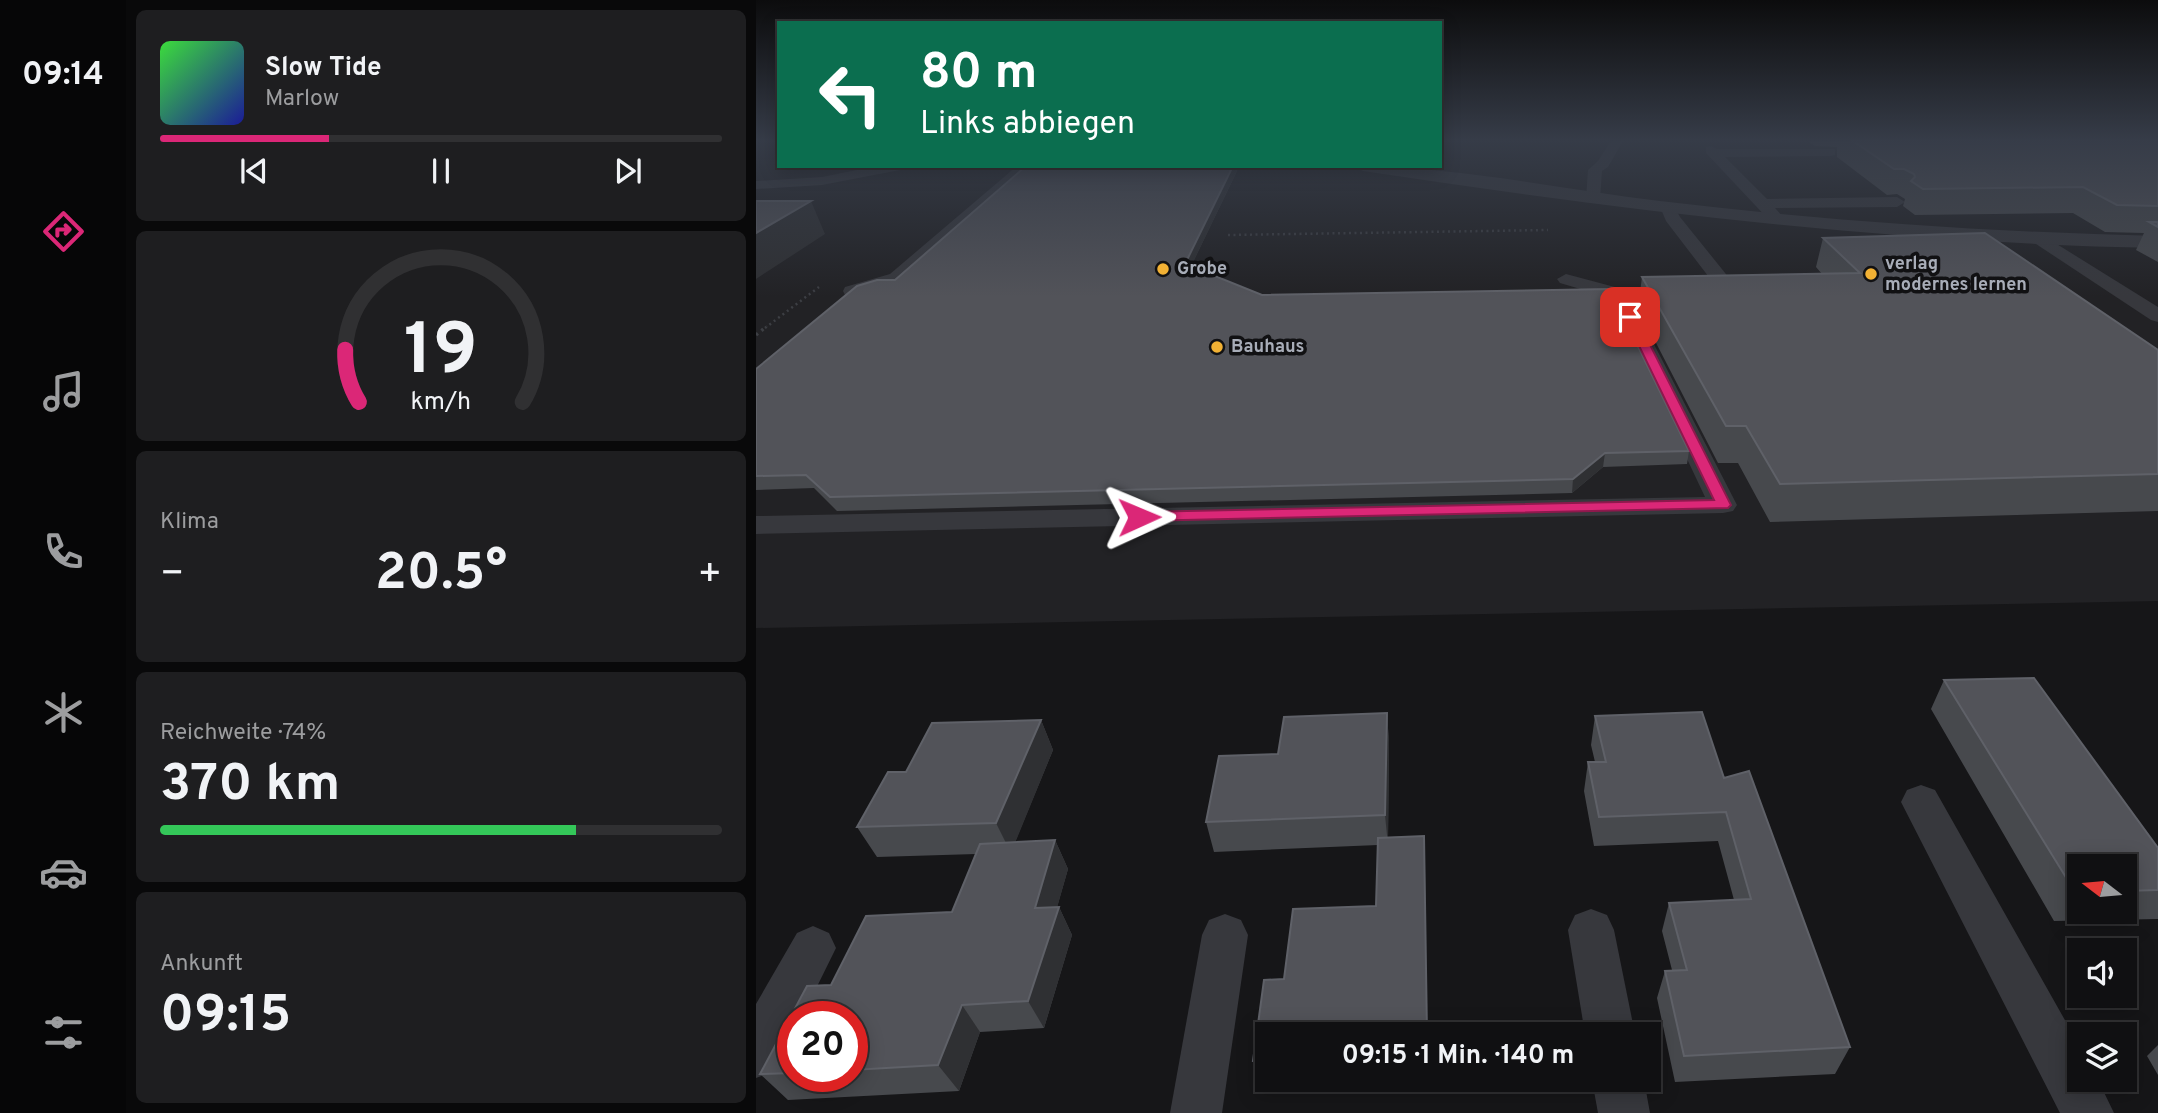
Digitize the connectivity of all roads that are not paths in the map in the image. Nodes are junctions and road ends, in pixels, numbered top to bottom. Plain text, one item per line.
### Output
1 (994, 193) edge
2 (1545, 193) edge
3 (1593, 193) edge
4 (1753, 193) edge
5 (1593, 200) junction
6 (1898, 202) edge
7 (1763, 204) junction
8 (1669, 209) junction
9 (1779, 220) junction
10 (2039, 239) junction
11 (2158, 242) edge
12 (1566, 279) dead end
13 (1735, 298) edge
14 (841, 300) edge
15 (2158, 316) edge
16 (756, 525) edge
17 (1921, 802) dead end
18 (1591, 930) dead end
19 (1225, 935) dead end
20 (813, 948) dead end
21 (1608, 1022) edge
22 (756, 1053) edge
23 (1621, 1092) edge
24 (1196, 1113) edge
25 (1625, 1113) edge
26 (2088, 1113) edge

1 - 14 lane
2 - 5 street
3 - 5 lane
4 - 7 lane
5 - 8 street
6 - 7 lane
7 - 9 lane
8 - 9 street
8 - 13 lane
9 - 10 street
10 - 11 street
10 - 15 lane
12 - 16 lane
17 - 26 lane
18 - 21 lane
19 - 24 lane
20 - 22 lane
23 - 25 lane

